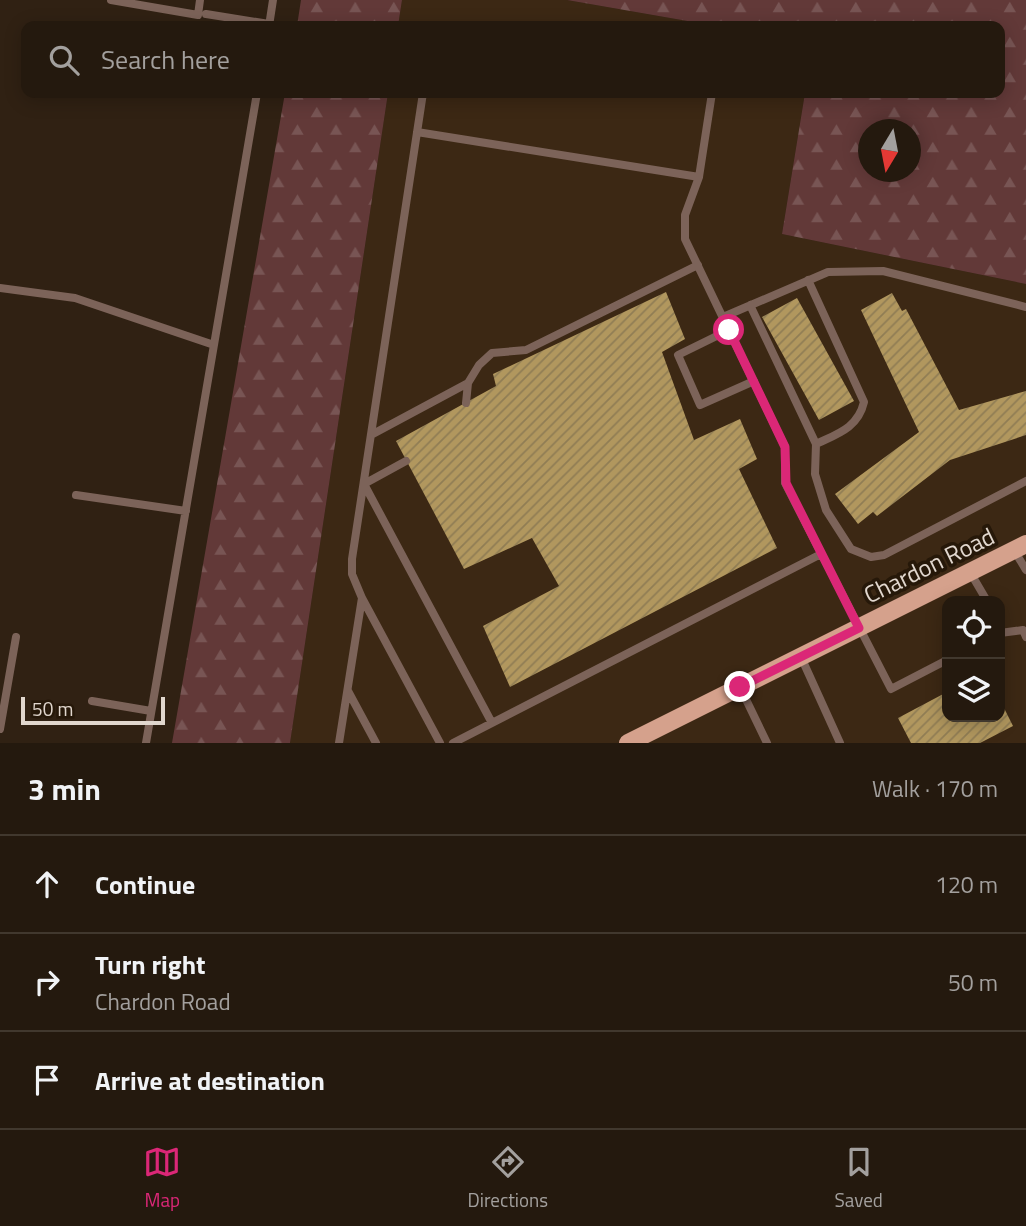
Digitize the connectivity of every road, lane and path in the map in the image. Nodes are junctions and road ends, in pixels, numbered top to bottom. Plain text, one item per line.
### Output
1 (111, 0) edge
2 (200, 0) edge
3 (273, 0) edge
4 (206, 14) dead end
5 (246, 21) edge
6 (270, 21) edge
7 (256, 98) edge
8 (422, 98) edge
9 (711, 98) edge
10 (417, 132) junction
11 (699, 177) junction
12 (698, 265) junction
13 (808, 280) junction
14 (0, 288) edge
15 (750, 305) junction
16 (1026, 307) edge
17 (723, 317) junction
18 (729, 330) junction
19 (214, 345) junction
20 (754, 381) junction
21 (468, 383) junction
22 (466, 403) dead end
23 (371, 435) junction
24 (816, 444) junction
25 (406, 461) dead end
26 (1026, 481) edge
27 (364, 484) junction
28 (76, 495) dead end
29 (186, 511) junction
30 (1020, 547) edge
31 (821, 554) junction
32 (1026, 570) edge
33 (970, 572) junction
34 (984, 596) edge
35 (362, 598) junction
36 (859, 628) junction
37 (1005, 629) edge
38 (16, 636) dead end
39 (1026, 637) edge
40 (801, 657) junction
41 (942, 663) edge
42 (740, 687) junction
43 (348, 691) junction
44 (92, 701) dead end
45 (151, 712) junction
46 (492, 723) junction
47 (0, 729) edge
48 (146, 743) edge
49 (339, 743) edge
50 (376, 743) edge
51 (439, 743) edge
52 (453, 743) edge
53 (628, 743) edge
54 (767, 743) edge
55 (840, 743) edge

1 - 2 lane
3 - 6 lane
4 - 5 lane
7 - 19 lane
8 - 10 lane
9 - 11 lane
10 - 11 lane
10 - 23 lane
11 - 12 lane
12 - 17 lane
12 - 21 lane
13 - 15 lane
13 - 16 lane
13 - 24 lane
14 - 19 lane
15 - 17 lane
15 - 24 lane
17 - 18 lane
18 - 20 lane
18 - 20 lane
19 - 29 lane
20 - 31 lane
21 - 22 lane
21 - 23 lane
23 - 27 lane
24 - 26 lane
25 - 27 lane
27 - 35 lane
27 - 46 lane
28 - 29 lane
29 - 45 lane
30 - 32 lane
30 - 33 main road, Chardon Road
31 - 36 lane
31 - 46 lane
33 - 34 lane
33 - 36 main road, Chardon Road
35 - 43 lane
35 - 51 lane
36 - 40 main road, Chardon Road
36 - 41 lane
37 - 39 lane
38 - 47 lane
40 - 42 main road, Chardon Road
40 - 55 lane
42 - 53 main road, Chardon Road
42 - 54 lane
43 - 49 lane
43 - 50 lane
44 - 45 lane
45 - 48 lane
46 - 52 lane

